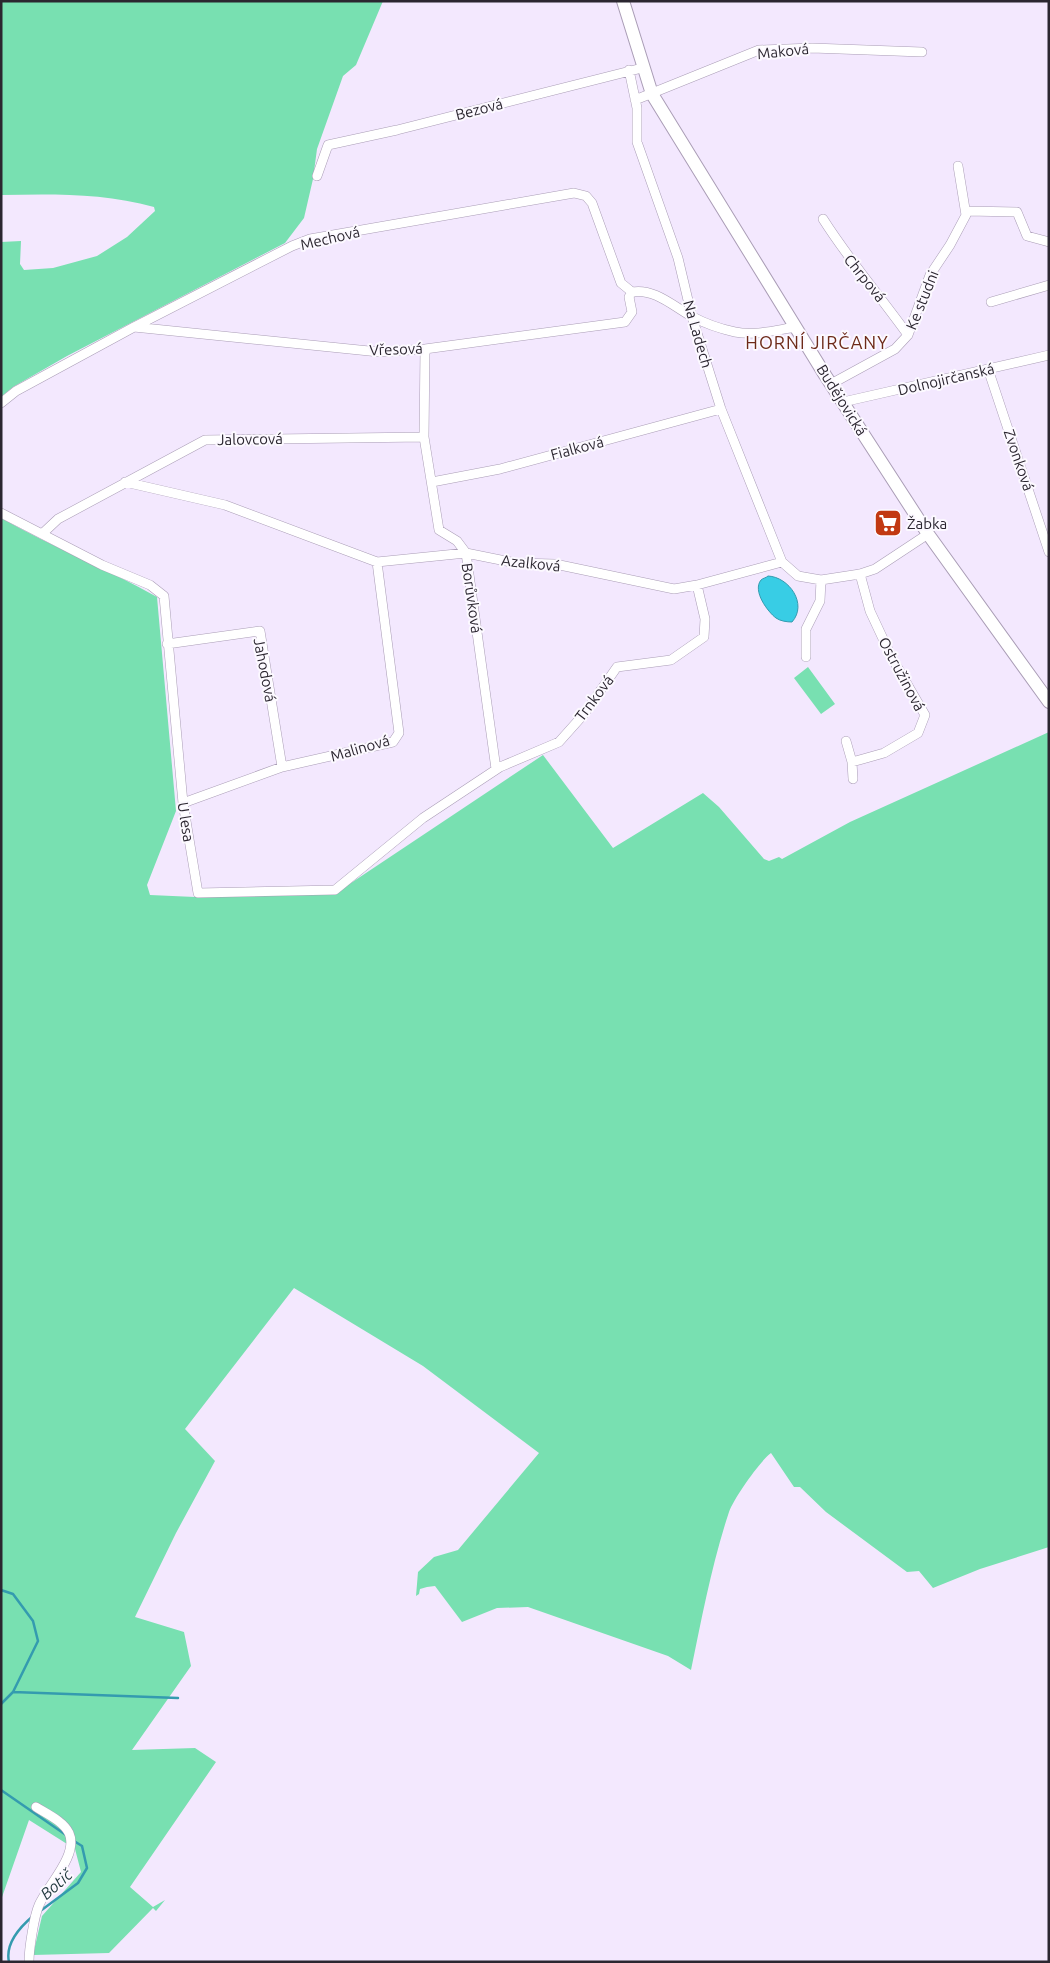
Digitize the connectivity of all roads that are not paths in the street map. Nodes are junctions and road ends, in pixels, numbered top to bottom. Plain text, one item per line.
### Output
1 (623, 1) edge
2 (922, 52) dead end
3 (642, 68) junction
4 (628, 70) junction
5 (652, 94) junction
6 (635, 100) junction
7 (958, 166) dead end
8 (317, 176) dead end
9 (966, 211) junction
10 (823, 219) dead end
11 (1049, 242) edge
12 (1049, 285) edge
13 (632, 292) junction
14 (991, 302) dead end
15 (692, 316) junction
16 (134, 326) junction
17 (796, 327) junction
18 (908, 335) junction
19 (425, 349) junction
20 (1049, 355) edge
21 (988, 369) junction
22 (831, 384) junction
23 (843, 402) junction
24 (1, 403) edge
25 (721, 409) junction
26 (424, 437) junction
27 (125, 482) junction
28 (432, 482) junction
29 (1, 513) edge
30 (42, 534) junction
31 (928, 534) junction
32 (1049, 552) edge
33 (466, 553) junction
34 (377, 562) junction
35 (782, 562) junction
36 (860, 574) junction
37 (821, 580) junction
38 (697, 585) junction
39 (167, 644) junction
40 (806, 657) dead end
41 (1049, 702) edge
42 (846, 741) dead end
43 (852, 762) junction
44 (282, 768) junction
45 (496, 769) junction
46 (853, 780) dead end
47 (183, 803) junction
48 (36, 1807) dead end
49 (29, 1962) edge

1 - 3 main road, Budějovická
2 - 5 street, Maková
3 - 4 street
3 - 5 main road, Budějovická
4 - 6 street, Na Ladech
4 - 8 street, Bezová
5 - 6 street
5 - 17 main road, Budějovická
6 - 15 street, Na Ladech
7 - 9 street
9 - 11 street
9 - 18 street, Ke studni
10 - 18 street, Chrpová
12 - 14 street
13 - 15 street
13 - 16 street, Mechová
13 - 19 street, Vřesová
15 - 17 street
15 - 25 street, Na Ladech
16 - 19 street, Vřesová
16 - 24 street, Mechová
17 - 22 main road, Budějovická
18 - 22 street, Ke studni
19 - 26 street, Borůvková
20 - 21 street, Dolnojirčanská
21 - 23 street, Dolnojirčanská
21 - 32 street, Zvonková
22 - 23 main road, Budějovická
23 - 31 main road, Budějovická
25 - 28 street, Fialková
25 - 35 street, Na Ladech
26 - 27 street, Jalovcová
26 - 28 street, Borůvková
27 - 30 street, Jalovcová
27 - 34 street, Azalková
28 - 33 street, Borůvková
29 - 30 street, U lesa
30 - 39 street, U lesa
31 - 36 street
31 - 41 main road, Budějovická
33 - 34 street, Azalková
33 - 38 street, Azalková
33 - 45 street, Borůvková
34 - 44 street, Malinová
35 - 37 street
35 - 38 street, Azalková
36 - 37 street
36 - 43 street, Ostružinová
37 - 40 street
38 - 45 street, Trnková
39 - 44 street, Jahodová
39 - 47 street, U lesa
42 - 43 street
43 - 46 street
44 - 47 street, Malinová
45 - 47 street, U lesa
48 - 49 street

